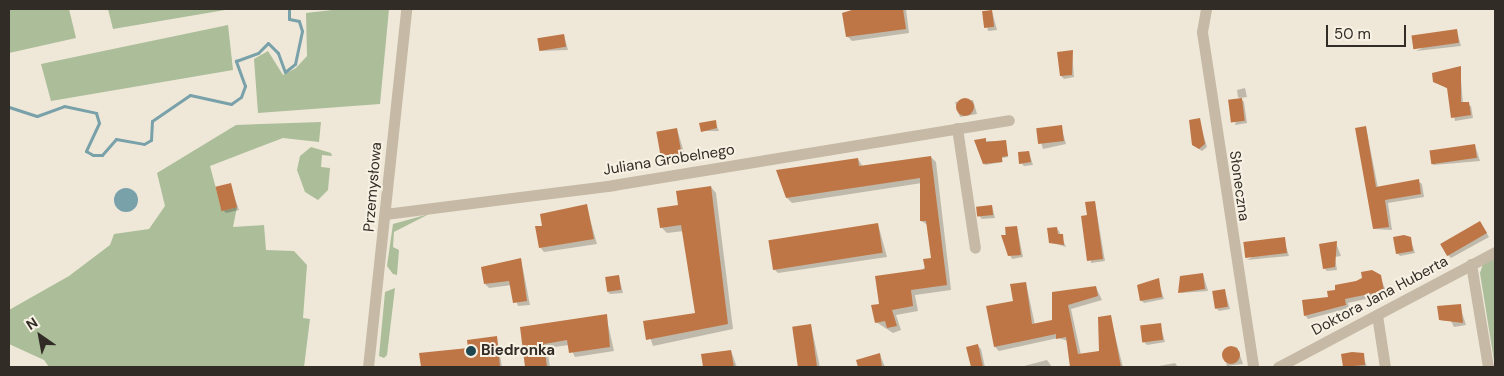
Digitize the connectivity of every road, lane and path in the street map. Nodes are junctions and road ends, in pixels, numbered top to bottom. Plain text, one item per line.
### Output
1 (406, 9) edge
2 (1206, 9) edge
3 (1009, 120) dead end
4 (957, 128) junction
5 (385, 214) junction
6 (975, 248) dead end
7 (1495, 252) edge
8 (1472, 264) junction
9 (1376, 315) junction
10 (368, 367) edge
11 (1253, 367) edge
12 (1279, 367) edge
13 (1384, 367) edge
14 (1488, 367) edge

1 - 5 street, Przemysłowa
2 - 11 street, Słoneczna
3 - 4 street, Juliana Grobelnego
4 - 5 street, Juliana Grobelnego
4 - 6 street
5 - 10 street, Przemysłowa
7 - 8 street, Doktora Jana Huberta
8 - 9 street, Doktora Jana Huberta
8 - 14 street
9 - 12 street, Doktora Jana Huberta
9 - 13 street

